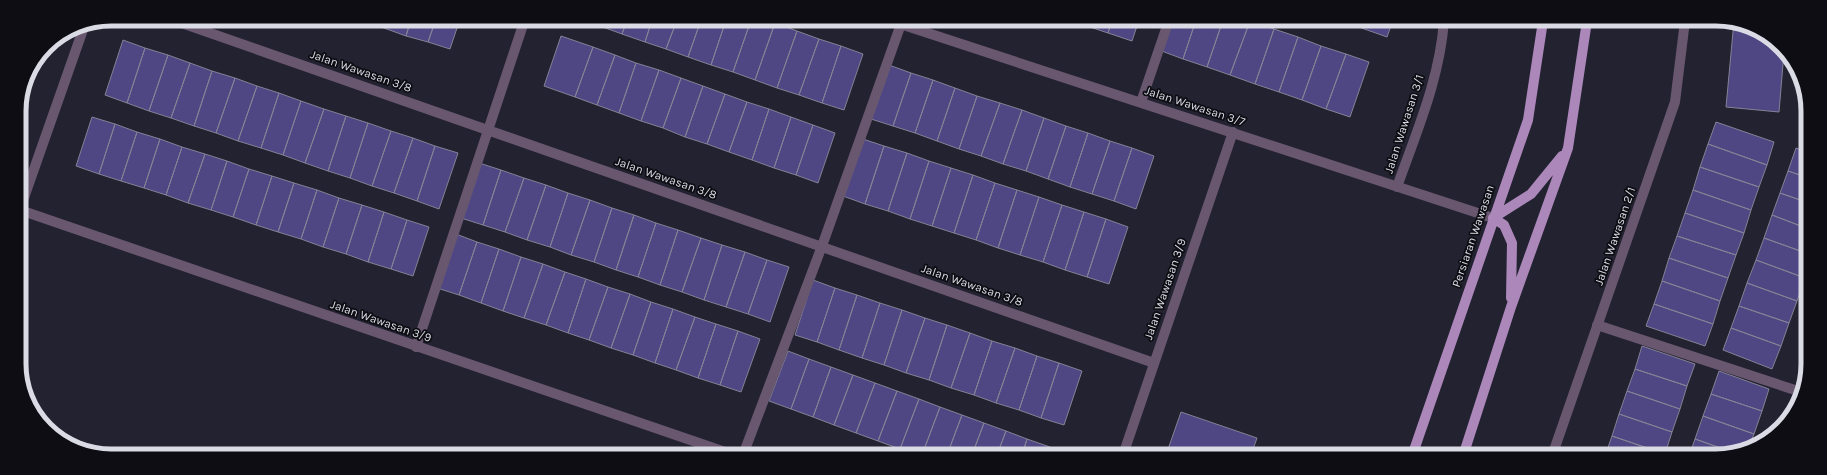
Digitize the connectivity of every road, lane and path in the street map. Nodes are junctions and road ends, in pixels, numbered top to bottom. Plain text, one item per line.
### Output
1 (190, 26) edge
2 (523, 26) edge
3 (900, 26) edge
4 (907, 26) edge
5 (1167, 26) edge
6 (1444, 26) edge
7 (1542, 26) edge
8 (1586, 26) edge
9 (1684, 26) edge
10 (83, 30) edge
11 (1141, 102) junction
12 (487, 129) junction
13 (1234, 132) junction
14 (1568, 148) junction
15 (1396, 187) junction
16 (26, 192) edge
17 (26, 211) edge
18 (1493, 218) junction
19 (822, 246) junction
20 (1511, 308) junction
21 (1597, 325) junction
22 (416, 347) junction
23 (1154, 363) junction
24 (1797, 391) edge
25 (716, 449) edge
26 (745, 449) edge
27 (1125, 449) edge
28 (1414, 449) edge
29 (1465, 449) edge
30 (1554, 449) edge

1 - 12 street, Jalan Wawasan 3/8
2 - 12 street
3 - 19 street
4 - 11 street, Jalan Wawasan 3/7
5 - 11 street
6 - 15 street, Jalan Wawasan 3/1
7 - 18 main road, Persiaran Wawasan
8 - 14 main road
9 - 21 street, Jalan Wawasan 2/1
10 - 16 street
11 - 13 street, Jalan Wawasan 3/7
12 - 19 street, Jalan Wawasan 3/8
12 - 22 street
13 - 15 street, Jalan Wawasan 3/7
13 - 23 street, Jalan Wawasan 3/9
14 - 18 main road
14 - 20 main road
15 - 18 street, Jalan Wawasan 3/7
17 - 22 street, Jalan Wawasan 3/9
18 - 20 main road
18 - 28 main road, Persiaran Wawasan
19 - 23 street, Jalan Wawasan 3/8
19 - 26 street
20 - 29 main road
21 - 24 street
21 - 30 street, Jalan Wawasan 2/1
22 - 25 street, Jalan Wawasan 3/9
23 - 27 street, Jalan Wawasan 3/9

